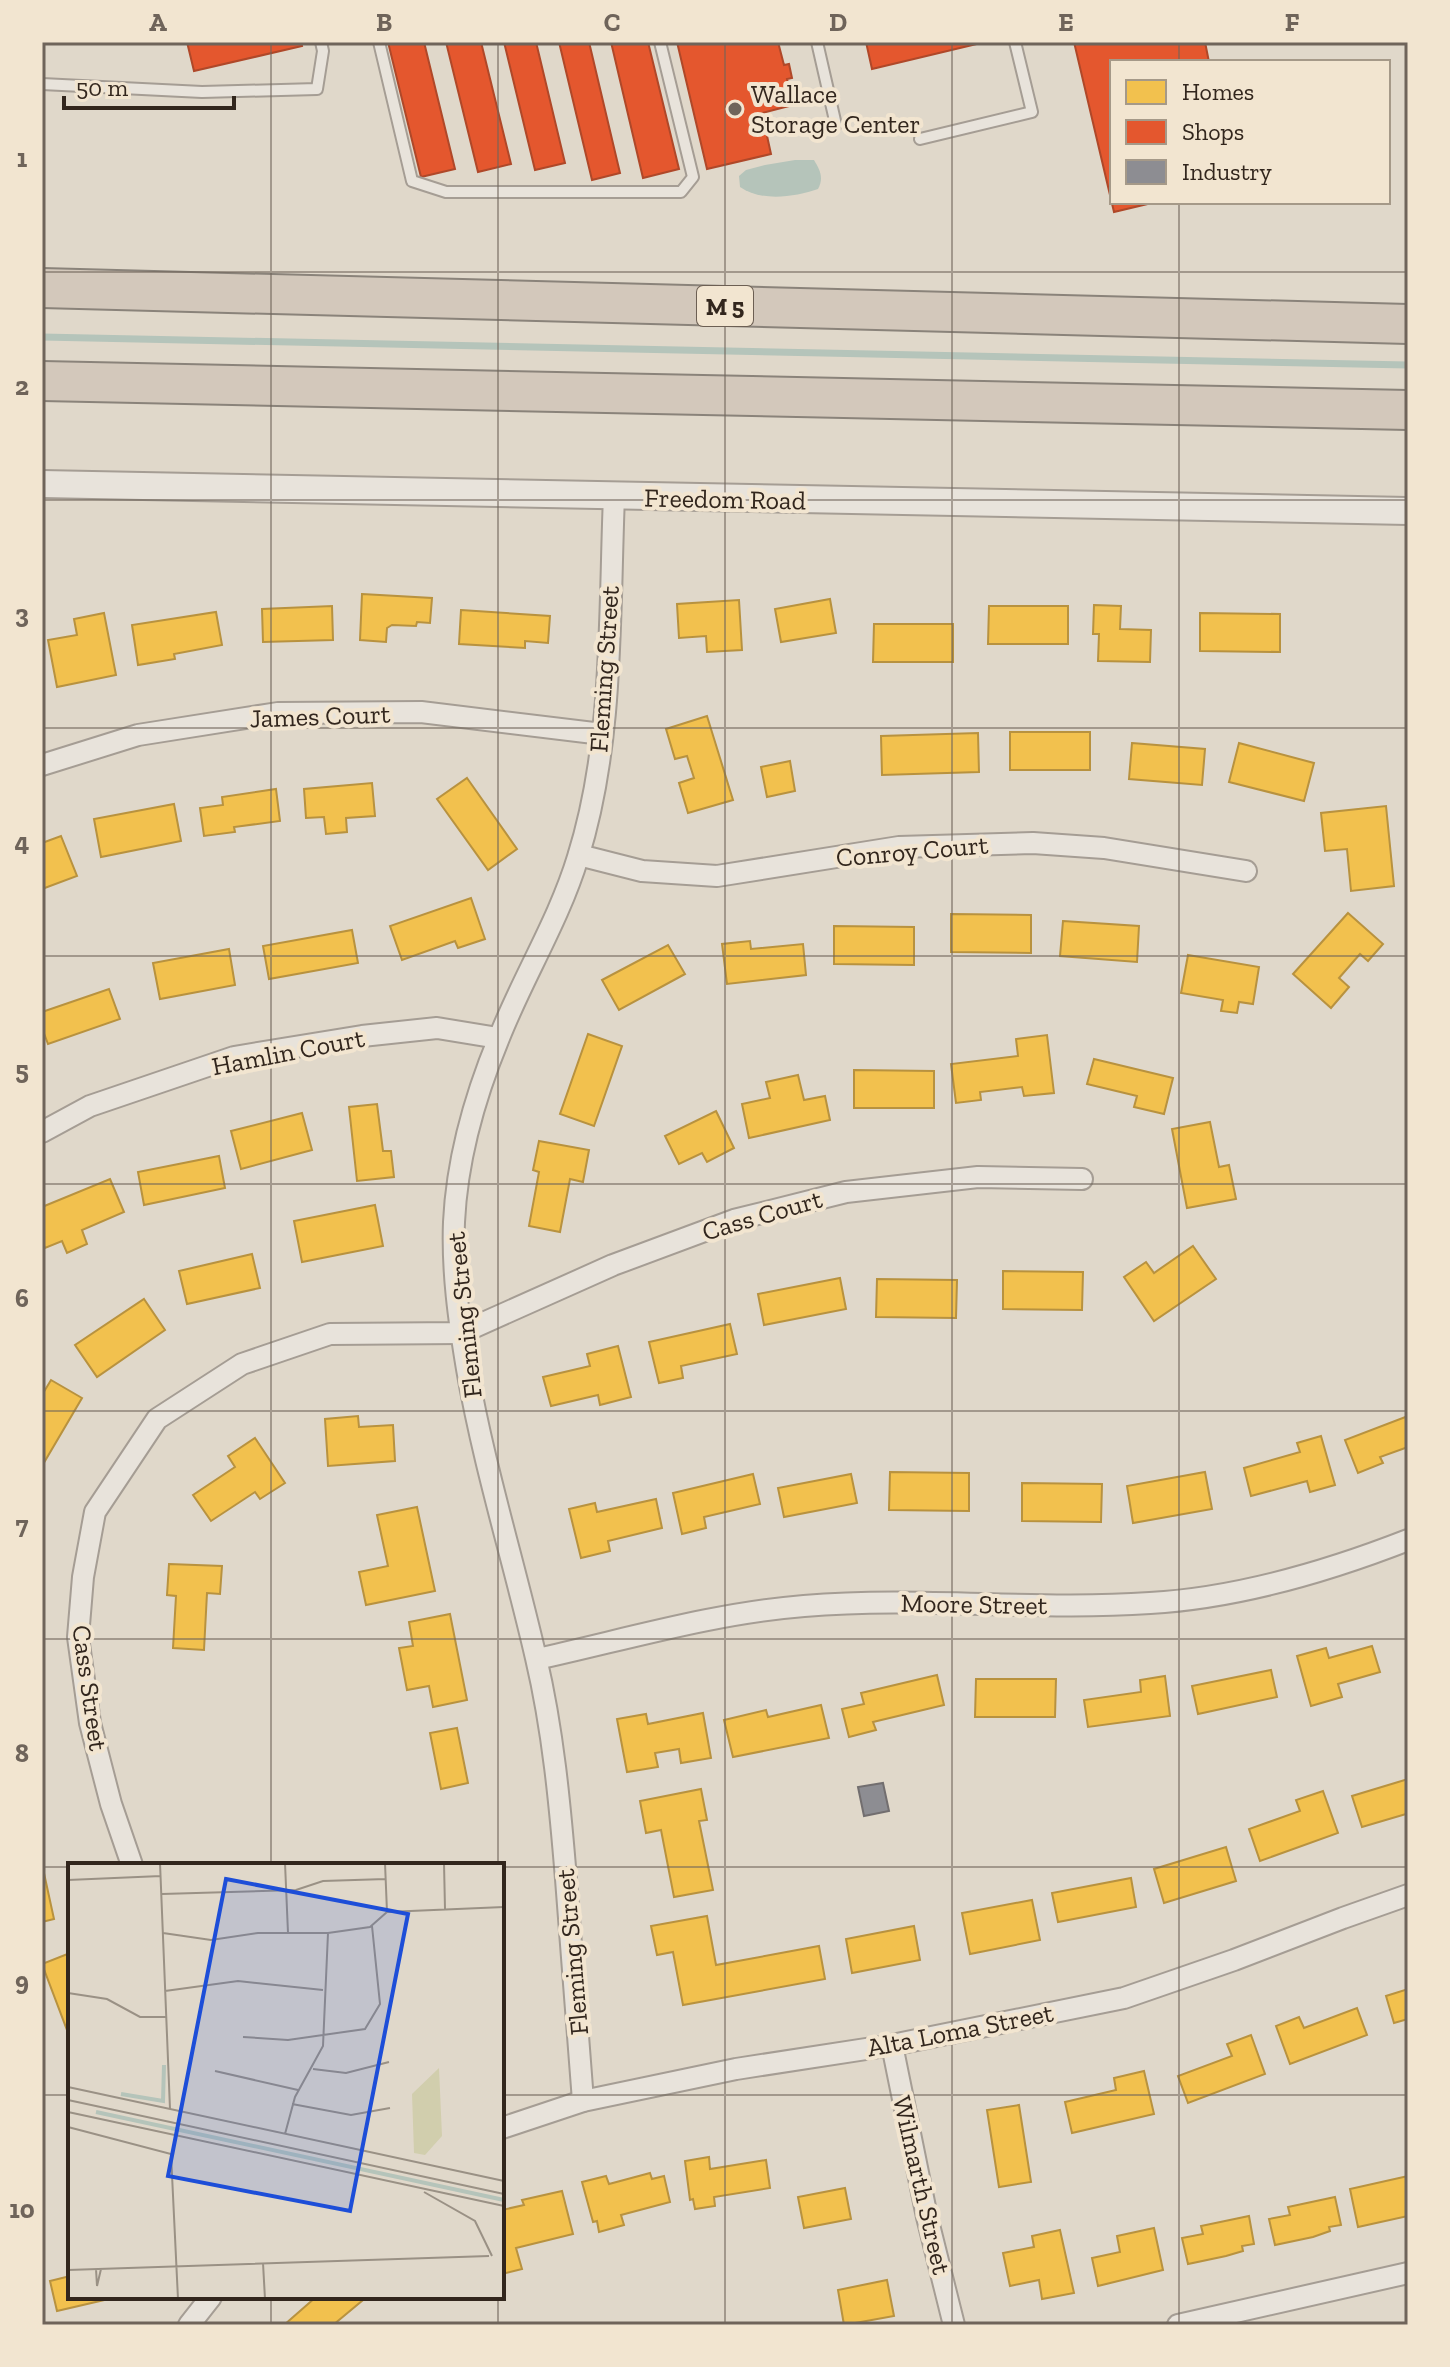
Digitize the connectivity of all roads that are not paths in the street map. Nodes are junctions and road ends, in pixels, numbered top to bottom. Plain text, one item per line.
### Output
1 (321, 42) edge
2 (379, 42) edge
3 (660, 42) edge
4 (817, 42) edge
5 (1015, 42) edge
6 (42, 84) edge
7 (836, 125) dead end
8 (920, 139) dead end
9 (42, 288) edge
10 (1408, 324) edge
11 (42, 381) edge
12 (1408, 410) edge
13 (42, 484) edge
14 (614, 496) junction
15 (1408, 511) edge
16 (602, 734) junction
17 (42, 765) edge
18 (579, 855) junction
19 (1246, 871) dead end
20 (498, 1038) junction
21 (42, 1132) edge
22 (1082, 1179) dead end
23 (461, 1333) junction
24 (1408, 1540) edge
25 (537, 1659) junction
26 (131, 1863) edge
27 (1408, 1895) edge
28 (892, 2045) junction
29 (583, 2101) junction
30 (504, 2127) edge
31 (1408, 2273) edge
32 (209, 2299) edge
33 (189, 2325) edge
34 (954, 2325) edge
35 (1178, 2325) edge

1 - 6 lane
2 - 3 lane
4 - 7 lane
5 - 8 lane
9 - 10 highway, M 5
11 - 12 highway
13 - 14 street, Freedom Road
14 - 15 street, Freedom Road
14 - 16 street, Fleming Street
16 - 17 street, James Court
16 - 18 street, Fleming Street
18 - 19 street, Conroy Court
18 - 20 street, Fleming Street
20 - 21 street, Hamlin Court
20 - 23 street, Fleming Street
22 - 23 street, Cass Court
23 - 25 street, Fleming Street
23 - 26 street, Cass Street
24 - 25 street, Moore Street
25 - 29 street, Fleming Street
27 - 28 street, Alta Loma Street
28 - 29 street, Alta Loma Street
28 - 34 street, Wilmarth Street
29 - 30 street, Alta Loma Street
31 - 35 street
32 - 33 street

